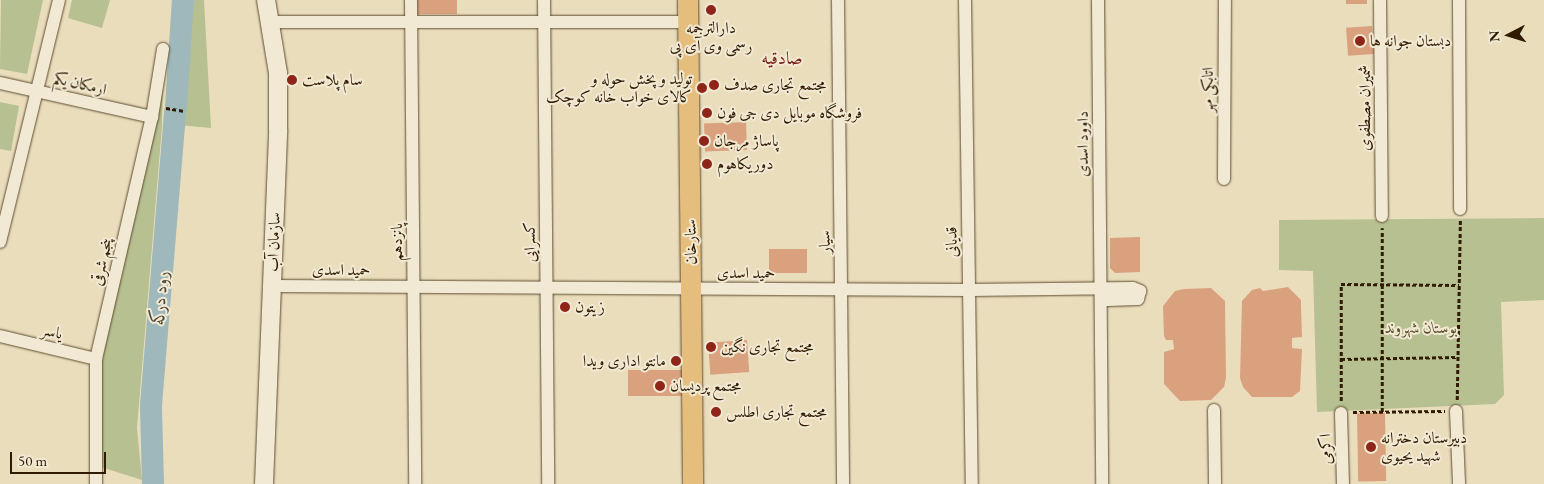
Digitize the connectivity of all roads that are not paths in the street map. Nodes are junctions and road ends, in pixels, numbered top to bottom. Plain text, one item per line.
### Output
1 (59, 0) edge
2 (266, 0) edge
3 (411, 0) edge
4 (544, 0) edge
5 (688, 0) edge
6 (838, 0) edge
7 (965, 0) edge
8 (1098, 0) edge
9 (1225, 0) edge
10 (1380, 0) edge
11 (1459, 0) edge
12 (271, 22) junction
13 (411, 22) junction
14 (544, 22) junction
15 (688, 22) junction
16 (164, 49) dead end
17 (0, 82) edge
18 (38, 91) junction
19 (152, 118) junction
20 (1224, 179) dead end
21 (1460, 209) road end
22 (1382, 216) road end
23 (0, 242) edge
24 (273, 286) junction
25 (413, 287) junction
26 (547, 288) junction
27 (691, 289) junction
28 (841, 290) junction
29 (969, 290) junction
30 (1101, 294) junction
31 (0, 336) edge
32 (96, 359) junction
33 (1214, 410) dead end
34 (1456, 411) road end
35 (1341, 413) road end
36 (96, 484) edge
37 (264, 484) edge
38 (415, 484) edge
39 (548, 484) edge
40 (693, 484) edge
41 (843, 484) edge
42 (972, 484) edge
43 (1102, 484) edge
44 (1215, 484) edge
45 (1343, 484) edge
46 (1459, 484) edge

1 - 18 street
2 - 12 main road, سازمان آب
3 - 13 street, پانزدهم
4 - 14 street, کسرایی
5 - 15 main road, ستارخان
6 - 28 street, سیار
7 - 29 street, قدیانی
8 - 30 street, داوود اسدی
9 - 20 street, اتابکی مهر
10 - 22 street, شمیران مصطفوی
11 - 21 street
12 - 13 street
12 - 24 main road, سازمان آب
13 - 14 street
13 - 25 street, پانزدهم
14 - 15 street
14 - 26 street, کسرایی
15 - 27 main road, ستارخان
16 - 19 street, پنجم شرقی
17 - 18 street, ارمکان یکم
18 - 19 street, ارمکان یکم
18 - 23 street
19 - 32 street, پنجم شرقی
24 - 25 street, حمید اسدی
24 - 37 main road, سازمان آب
25 - 26 street, حمید اسدی
25 - 38 street, پانزدهم
26 - 27 street, حمید اسدی
26 - 39 street, کسرایی
27 - 28 street, حمید اسدی
27 - 40 main road, ستارخان
28 - 29 street, حمید اسدی
28 - 41 street, سیار
29 - 30 street, حمید اسدی
29 - 42 street, قدیانی
30 - 43 street, داوود اسدی
31 - 32 street, یاسر
32 - 36 street, پنجم شرقی
33 - 44 street
34 - 46 street
35 - 45 street, اکرمی

